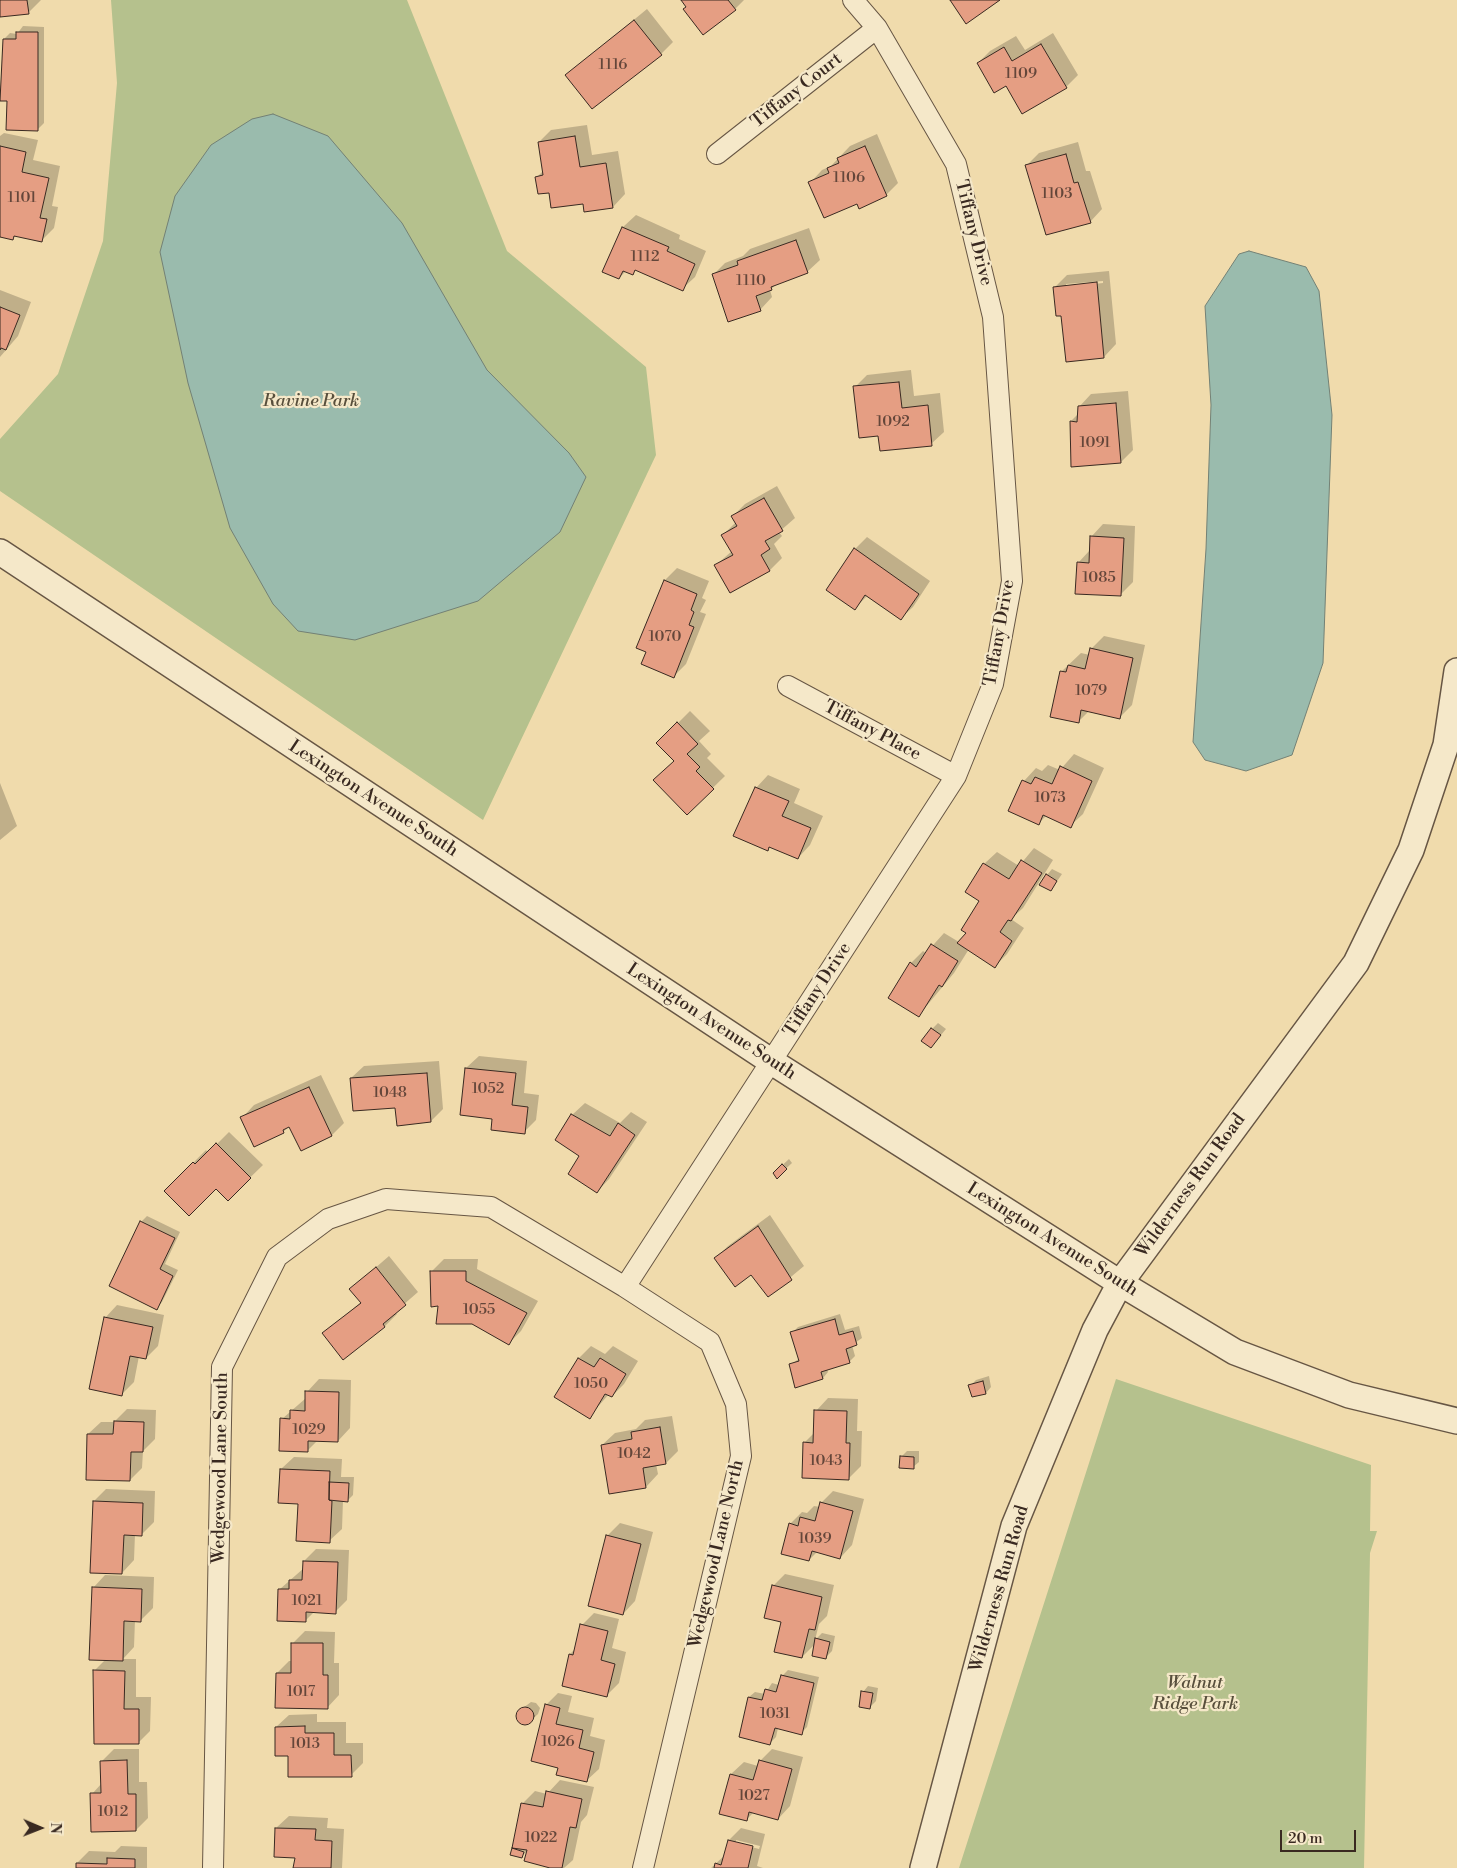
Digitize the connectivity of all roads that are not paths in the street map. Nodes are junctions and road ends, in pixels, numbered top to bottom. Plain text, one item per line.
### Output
1 (853, 0) edge
2 (877, 28) junction
3 (717, 154) dead end
4 (0, 552) edge
5 (1457, 670) edge
6 (788, 686) dead end
7 (956, 776) junction
8 (772, 1062) junction
9 (1120, 1283) junction
10 (625, 1287) junction
11 (1457, 1421) edge
12 (213, 1868) edge
13 (643, 1868) edge
14 (924, 1868) edge

1 - 2 street, Tiffany Drive
2 - 3 street, Tiffany Court
2 - 7 street, Tiffany Drive
4 - 8 street, Lexington Avenue South
5 - 9 street, Wilderness Run Road
6 - 7 street, Tiffany Place
7 - 8 street, Tiffany Drive
8 - 9 street, Lexington Avenue South
8 - 10 street, Tiffany Drive
9 - 11 street, Lexington Avenue South
9 - 14 street, Wilderness Run Road
10 - 12 street, Wedgewood Lane South
10 - 13 street, Wedgewood Lane North

